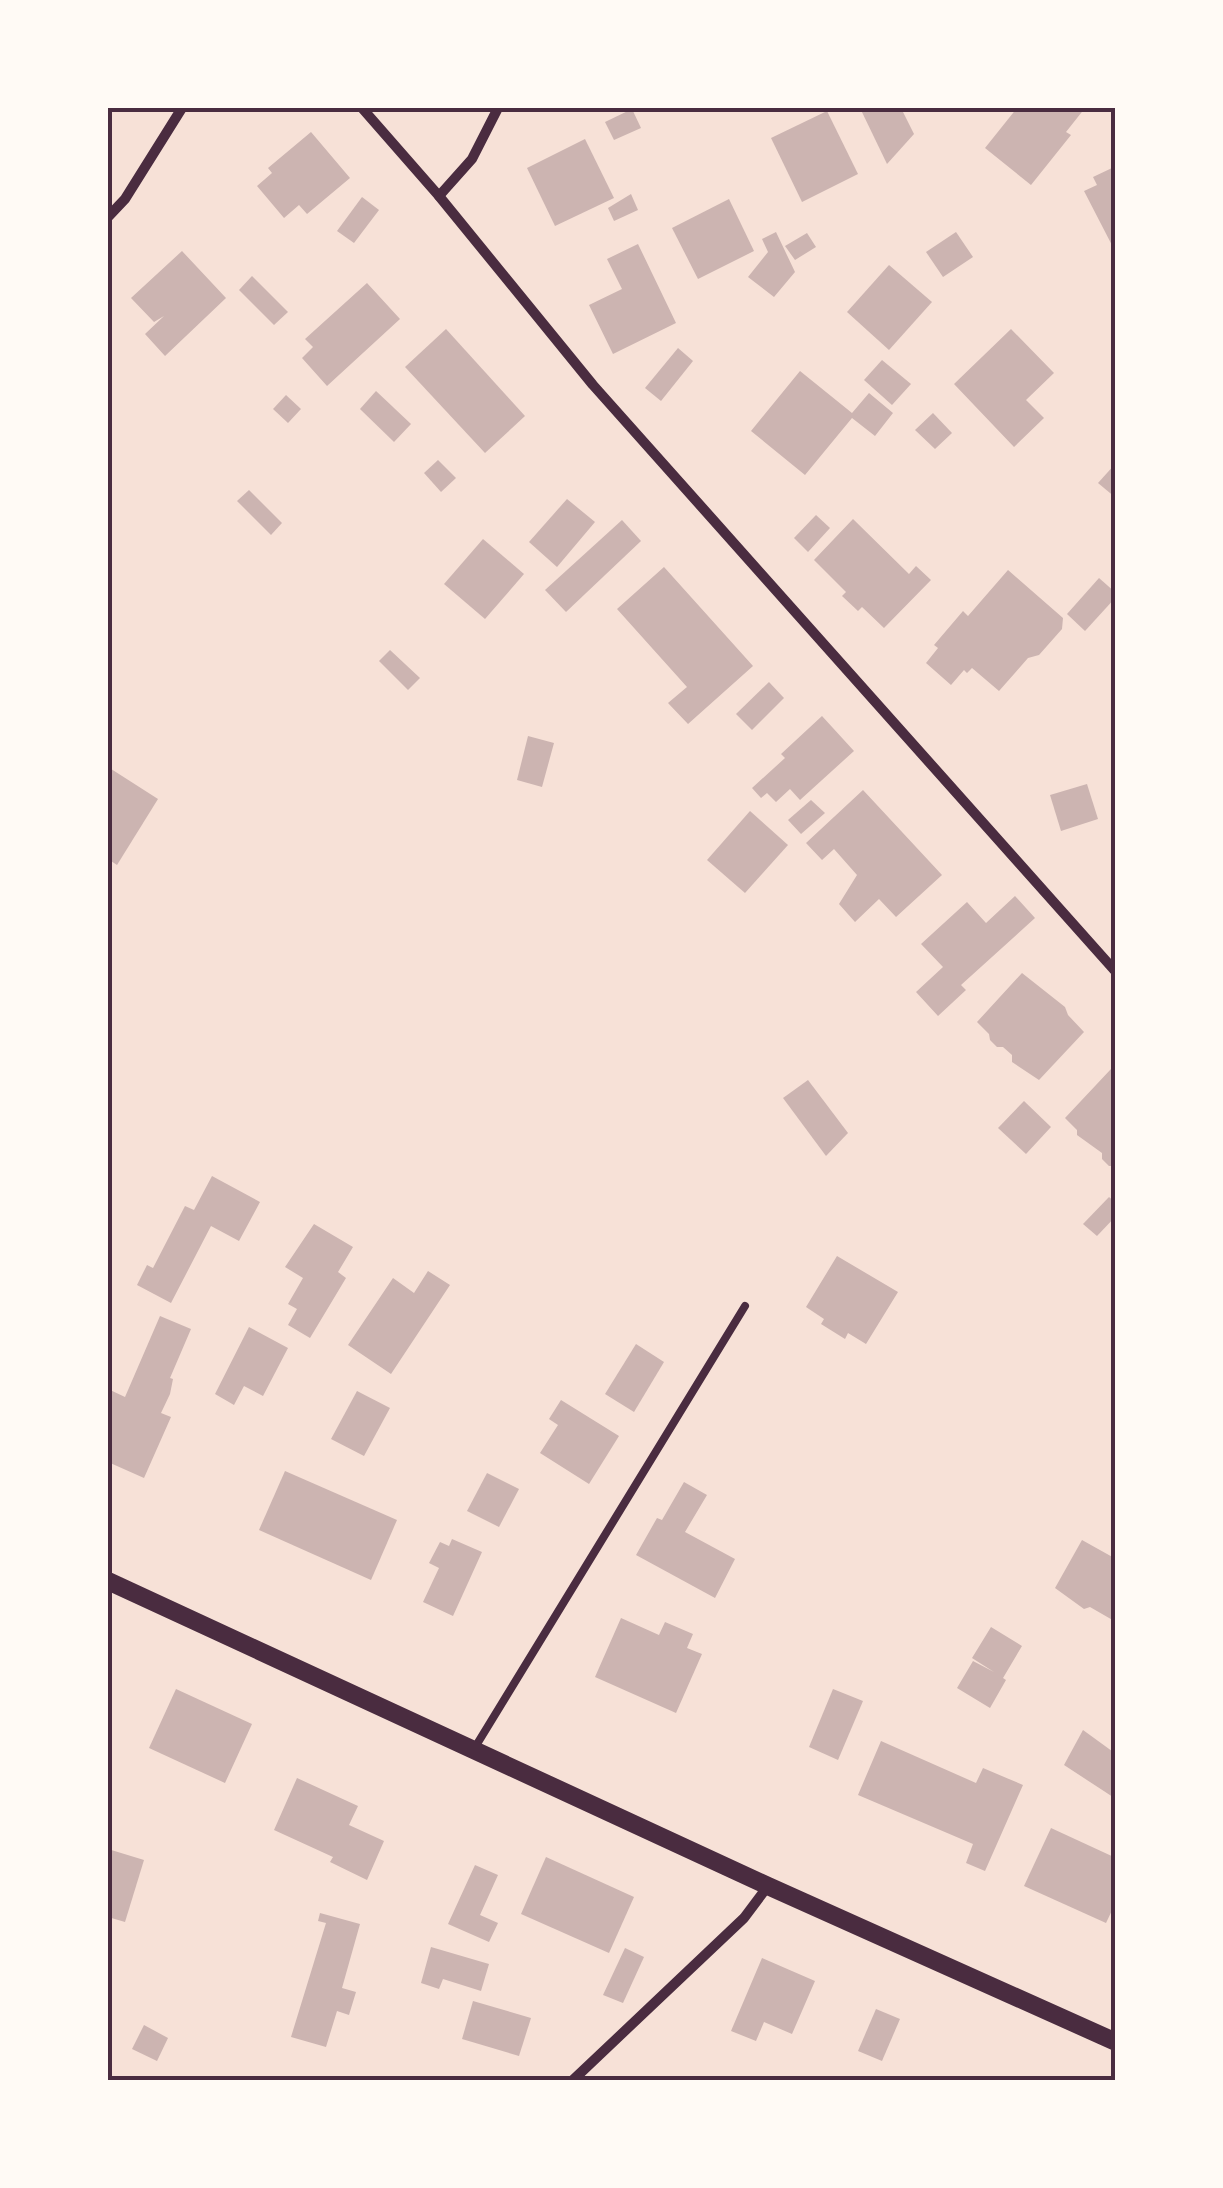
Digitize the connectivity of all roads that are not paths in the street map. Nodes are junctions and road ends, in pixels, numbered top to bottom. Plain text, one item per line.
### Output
1 (182, 108) edge
2 (362, 108) edge
3 (498, 108) edge
4 (438, 196) junction
5 (108, 218) edge
6 (1116, 972) edge
7 (745, 1306) dead end
8 (108, 1581) edge
9 (474, 1749) junction
10 (768, 1886) junction
11 (1116, 2042) edge
12 (573, 2080) edge

1 - 5 street
2 - 4 street
3 - 4 street
4 - 6 street
7 - 9 lane
8 - 9 street
9 - 10 street
10 - 11 street
10 - 12 street

